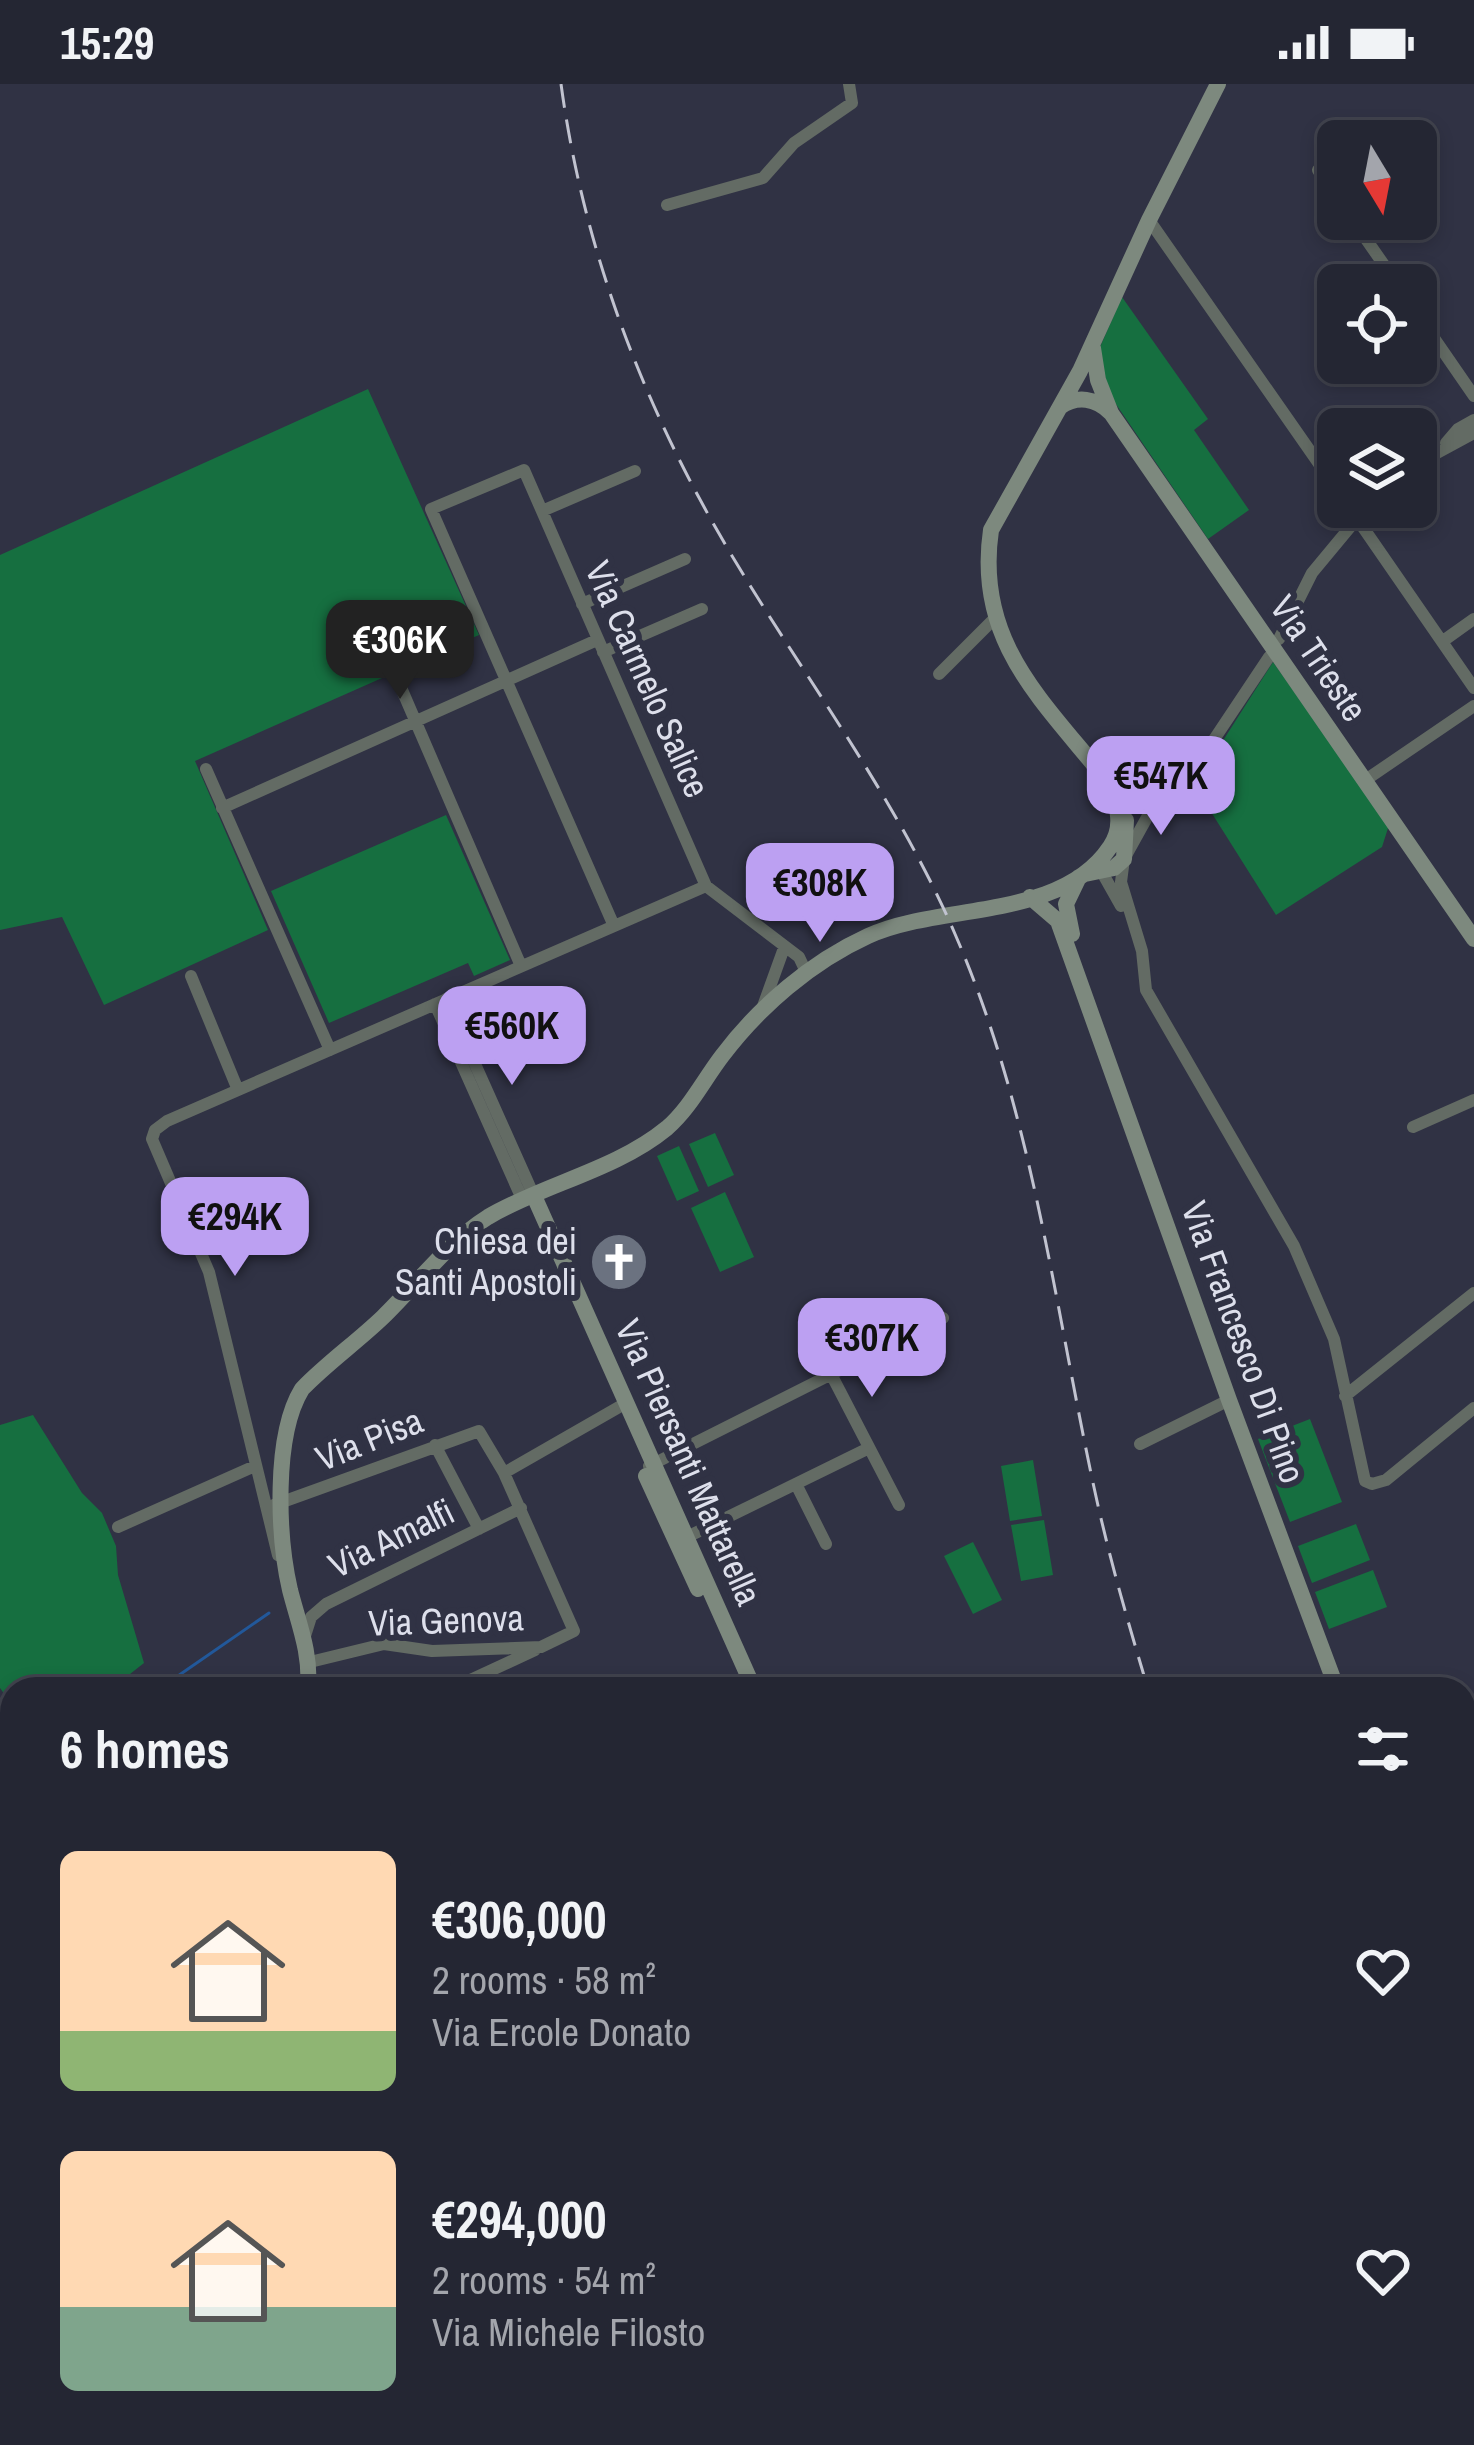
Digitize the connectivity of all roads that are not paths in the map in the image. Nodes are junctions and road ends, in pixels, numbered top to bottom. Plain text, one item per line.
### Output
1 (849, 84) edge
2 (1219, 84) edge
3 (667, 205) dead end
4 (1149, 220) junction
5 (1094, 341) junction
6 (1437, 342) edge
7 (1078, 377) junction
8 (1471, 391) edge
9 (1097, 397) junction
10 (1060, 407) junction
11 (1474, 420) edge
12 (1458, 429) junction
13 (1474, 433) edge
14 (1437, 453) joint
15 (1317, 461) edge
16 (635, 471) dead end
17 (542, 511) junction
18 (1349, 528) edge
19 (1364, 528) edge
20 (686, 559) dead end
21 (582, 604) junction
22 (702, 609) dead end
23 (996, 617) junction
24 (1474, 619) edge
25 (1279, 639) dead end
26 (1443, 641) junction
27 (600, 646) junction
28 (1269, 657) dead end
29 (939, 674) dead end
30 (505, 681) junction
31 (399, 683) dead end
32 (1474, 688) edge
33 (1474, 706) edge
34 (415, 721) junction
35 (206, 769) dead end
36 (1364, 782) junction
37 (1111, 786) junction
38 (1155, 798) junction
39 (222, 808) junction
40 (1122, 827) junction
41 (1124, 860) junction
42 (1091, 870) junction
43 (706, 886) junction
44 (1052, 889) junction
45 (1030, 897) junction
46 (1060, 912) junction
47 (614, 926) junction
48 (1133, 928) junction
49 (1474, 939) edge
50 (841, 951) junction
51 (787, 952) junction
52 (521, 966) junction
53 (804, 975) junction
54 (191, 976) dead end
55 (440, 1002) junction
56 (762, 1009) junction
57 (330, 1050) junction
58 (238, 1090) junction
59 (1474, 1100) edge
60 (1413, 1127) dead end
61 (529, 1199) junction
62 (1474, 1293) edge
63 (943, 1318) dead end
64 (831, 1374) junction
65 (1345, 1396) junction
66 (1228, 1400) junction
67 (622, 1406) junction
68 (1474, 1408) edge
69 (479, 1431) joint
70 (286, 1438) junction
71 (251, 1441) junction
72 (435, 1444) junction
73 (1140, 1444) dead end
74 (869, 1448) junction
75 (255, 1466) junction
76 (648, 1466) junction
77 (504, 1473) junction
78 (796, 1484) junction
79 (898, 1505) dead end
80 (273, 1506) junction
81 (520, 1508) junction
82 (666, 1519) junction
83 (118, 1527) dead end
84 (479, 1529) junction
85 (687, 1537) junction
86 (826, 1544) dead end
87 (305, 1638) junction
88 (541, 1647) junction
89 (310, 1662) junction
90 (309, 1677) edge
91 (477, 1677) edge
92 (738, 1677) edge
93 (749, 1677) edge
94 (1332, 1677) edge

1 - 3 street
2 - 4 street
4 - 5 street
4 - 15 street
5 - 7 street
5 - 9 street
6 - 8 street
7 - 9 street
7 - 10 street
8 - 12 street
9 - 10 street
9 - 36 street, Via Trieste
10 - 23 street
11 - 12 street
12 - 14 street
13 - 14 street
16 - 17 street
17 - 21 street, Via Carmelo Salice
17 - 30 street, Via Carmelo Salice
18 - 25 street
19 - 26 street
20 - 21 street
21 - 27 street, Via Carmelo Salice
22 - 27 street
23 - 29 street
23 - 37 street
24 - 26 street
26 - 32 street
27 - 30 street
27 - 43 street, Via Carmelo Salice
28 - 38 street
30 - 34 street
30 - 47 street
31 - 34 street
33 - 36 street
34 - 39 street
34 - 52 street
35 - 39 street
36 - 49 street, Via Trieste
37 - 38 street
37 - 40 street
38 - 40 street
38 - 41 street
39 - 57 street
40 - 41 street
40 - 42 street
41 - 42 street
41 - 48 street
42 - 44 street
42 - 46 street
42 - 48 street
43 - 47 street
43 - 51 street, Via Carmelo Salice
44 - 45 street
44 - 46 street, Via Francesco Di Pino
45 - 46 street
45 - 50 street
46 - 66 street, Via Francesco Di Pino
47 - 52 street
48 - 65 street
50 - 51 street
50 - 53 street
51 - 53 street
51 - 53 street
51 - 56 street
52 - 55 street
53 - 56 street
54 - 58 street
55 - 57 street
55 - 61 street
56 - 61 street
57 - 58 street
58 - 71 street
59 - 60 street
61 - 67 street, Via Piersanti Mattarella
61 - 70 street
62 - 65 street
63 - 64 street
64 - 74 street
64 - 76 street
65 - 68 street
66 - 73 street
66 - 94 street, Via Francesco Di Pino
67 - 76 street, Via Piersanti Mattarella
67 - 77 street
69 - 72 street, Via Pisa
69 - 77 street, Via Genova
70 - 71 street
70 - 80 street
71 - 75 street
72 - 80 street, Via Pisa
72 - 84 street
74 - 78 street
74 - 79 street
75 - 80 street
75 - 83 street
76 - 82 street, Via Piersanti Mattarella
76 - 85 street, Via Piersanti Mattarella
77 - 81 street, Via Genova
78 - 85 street
78 - 86 street
80 - 87 street
81 - 84 street, Via Amalfi
81 - 88 street, Via Genova
82 - 85 street
82 - 92 street, Via Piersanti Mattarella
84 - 87 street, Via Amalfi
85 - 93 street, Via Piersanti Mattarella
87 - 89 street
88 - 89 street, Via Genova
88 - 91 street
89 - 90 street

